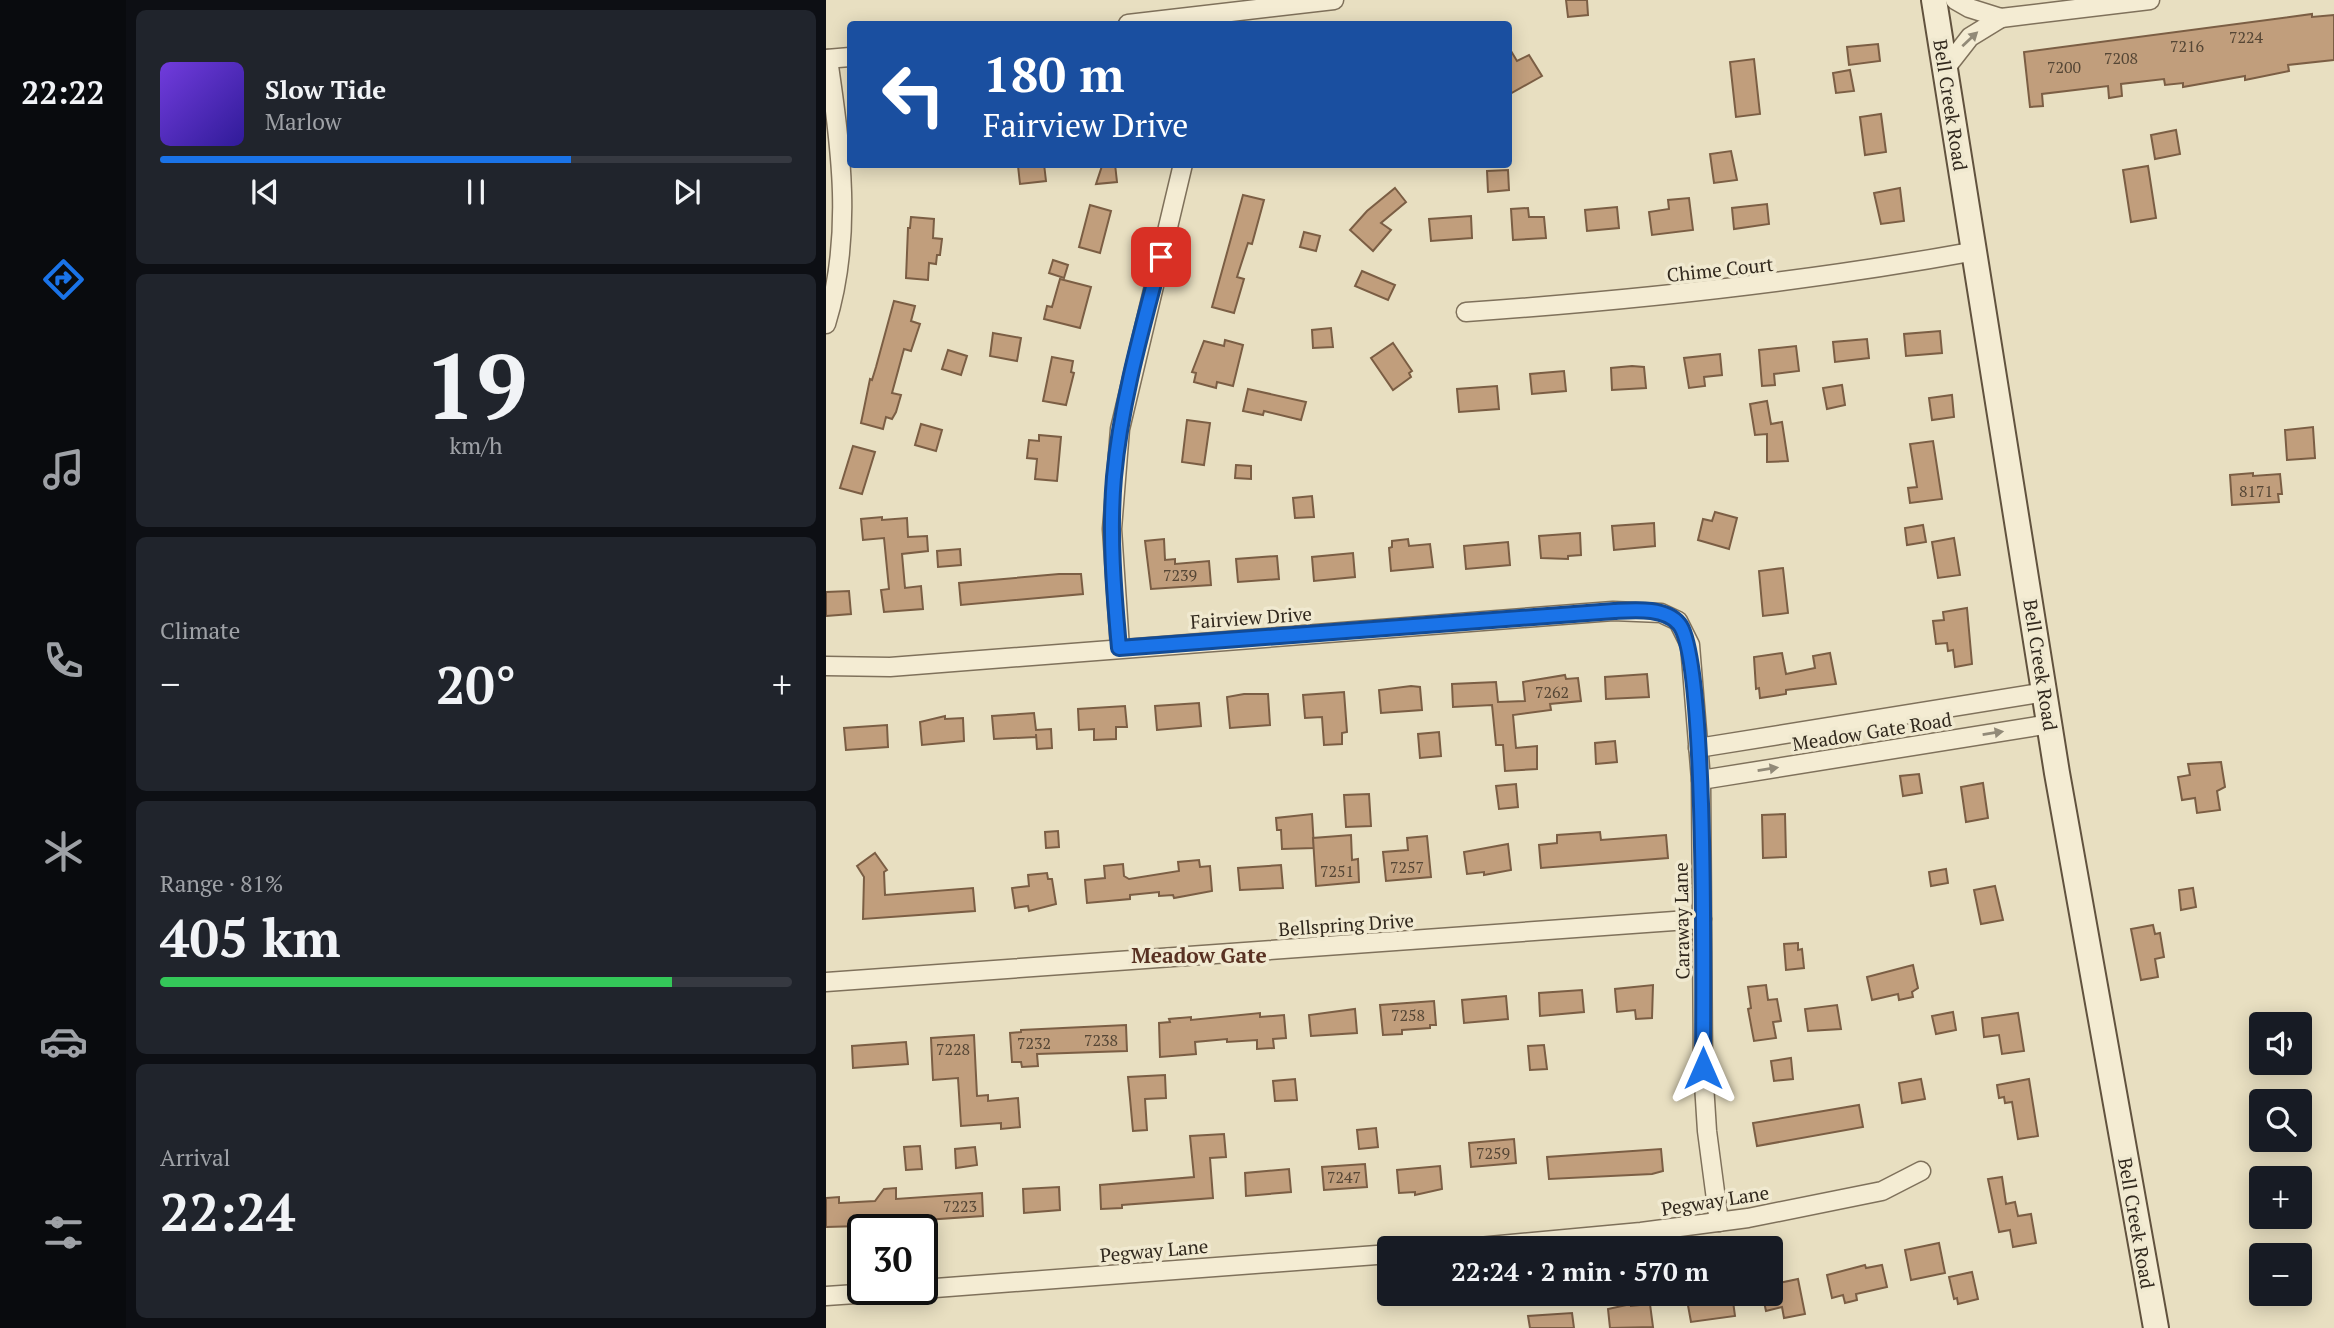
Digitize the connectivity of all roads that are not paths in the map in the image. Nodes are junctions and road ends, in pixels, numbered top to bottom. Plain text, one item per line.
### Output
1 (1334, 0) edge
2 (1934, 0) edge
3 (1955, 0) edge
4 (2150, 0) edge
5 (2118, 2) edge
6 (2001, 18) junction
7 (1184, 21) edge
8 (847, 57) edge
9 (827, 59) edge
10 (1945, 69) junction
11 (1182, 168) edge
12 (1976, 251) junction
13 (1466, 312) dead end
14 (826, 324) edge
15 (1678, 621) joint
16 (1119, 648) junction
17 (826, 666) edge
18 (2045, 692) junction
19 (2050, 724) junction
20 (1698, 748) junction
21 (1701, 780) junction
22 (1702, 919) junction
23 (826, 982) edge
24 (1921, 1171) dead end
25 (1719, 1222) junction
26 (1584, 1236) edge
27 (1377, 1255) edge
28 (938, 1288) edge
29 (847, 1295) edge
30 (826, 1296) edge
31 (2156, 1328) edge

1 - 7 street
2 - 10 street, Bell Creek Road
3 - 6 street
4 - 5 street
5 - 6 street
10 -> 6 street
8 - 9 street
9 - 14 street
10 - 12 street, Bell Creek Road
11 - 16 street
12 - 13 street, Chime Court
12 - 18 street, Bell Creek Road
15 - 16 street, Fairview Drive
15 - 20 street, Caraway Lane
16 - 17 street, Fairview Drive
18 - 19 street, Bell Creek Road
18 - 20 street, Meadow Gate Road
21 -> 19 street, Meadow Gate Road
19 - 31 street, Bell Creek Road
20 - 21 street, Caraway Lane
21 - 22 street, Caraway Lane
22 - 23 street, Bellspring Drive
22 - 25 street, Caraway Lane
24 - 25 street, Pegway Lane
25 - 26 street, Pegway Lane
27 - 28 street, Pegway Lane
29 - 30 street

